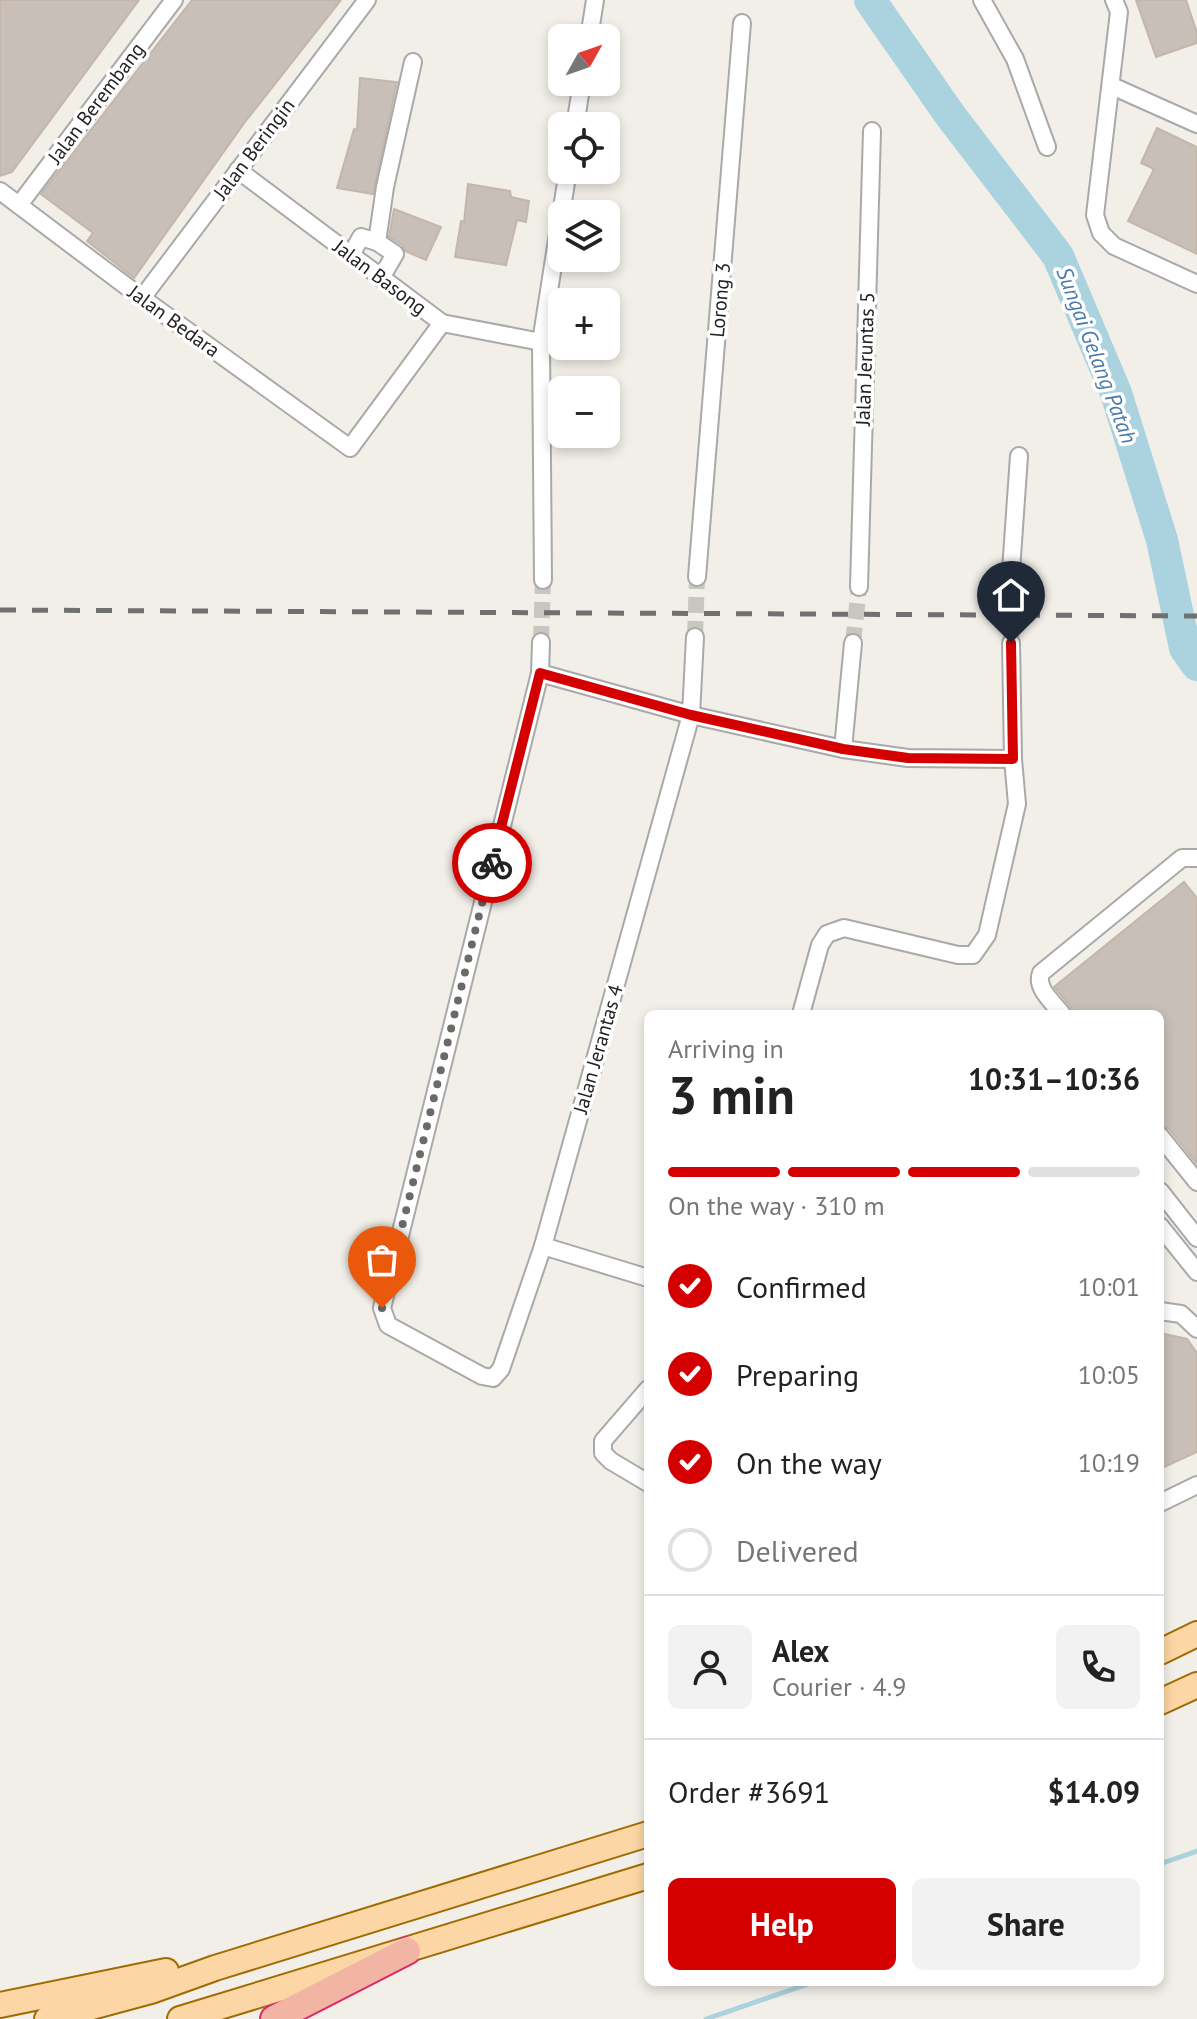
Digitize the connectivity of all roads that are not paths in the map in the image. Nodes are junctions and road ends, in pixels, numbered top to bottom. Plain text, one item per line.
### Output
1 (174, 0) edge
2 (367, 0) edge
3 (595, 0) edge
4 (982, 0) edge
5 (1114, 0) edge
6 (742, 23) dead end
7 (591, 24) edge
8 (413, 62) dead end
9 (1112, 86) junction
10 (1197, 124) edge
11 (872, 131) dead end
12 (1047, 147) dead end
13 (238, 170) junction
14 (566, 184) edge
15 (0, 191) edge
16 (19, 205) junction
17 (377, 242) junction
18 (351, 255) junction
19 (381, 278) junction
20 (1197, 284) edge
21 (142, 298) junction
22 (442, 323) junction
23 (541, 342) junction
24 (1019, 456) dead end
25 (697, 577) tunnel mouth
26 (543, 580) tunnel mouth
27 (1010, 585) tunnel mouth
28 (859, 587) tunnel mouth
29 (695, 637) tunnel mouth
30 (541, 642) tunnel mouth
31 (853, 643) tunnel mouth
32 (1011, 643) tunnel mouth
33 (540, 673) junction
34 (691, 715) junction
35 (843, 749) junction
36 (1013, 759) junction
37 (1197, 858) edge
38 (802, 1010) edge
39 (1059, 1010) edge
40 (1164, 1141) edge
41 (1197, 1182) edge
42 (1164, 1196) edge
43 (1164, 1231) edge
44 (1197, 1238) edge
45 (543, 1246) junction
46 (1197, 1272) edge
47 (644, 1277) edge
48 (1164, 1312) edge
49 (1197, 1329) edge
50 (644, 1394) edge
51 (644, 1481) edge
52 (1197, 1485) edge
53 (1164, 1501) edge
54 (1197, 1634) edge
55 (1164, 1650) edge
56 (1197, 1685) edge
57 (1164, 1700) edge
58 (644, 1835) edge
59 (644, 1877) edge
60 (288, 1947) junction
61 (407, 1951) junction
62 (0, 2005) edge
63 (47, 2019) edge
64 (180, 2019) edge
65 (274, 2019) edge

1 - 16 street, Jalan Berembang
2 - 13 street, Jalan Beringin
3 - 7 street
4 - 12 street
5 - 9 street
6 - 25 street, Lorong 3
8 - 17 street
9 - 10 street
9 - 20 street
11 - 28 street, Jalan Jeruntas 5
13 - 18 street, Jalan Basong
13 - 21 street, Jalan Beringin
14 - 23 street
15 - 16 street, Jalan Bedara
16 - 21 street, Jalan Bedara
17 - 18 street
17 - 19 street
18 - 19 street, Jalan Basong
19 - 22 street, Jalan Basong
21 - 22 street, Jalan Bedara
22 - 23 street, Jalan Basong
23 - 26 street
24 - 27 street
29 - 34 street
30 - 33 street
31 - 35 street
32 - 36 street
33 - 34 street
33 - 45 street, Jalan Jerantas 4
34 - 35 street
34 - 45 street, Jalan Jerantas 4
35 - 36 street
36 - 38 street
37 - 39 street
40 - 41 street
42 - 44 street
43 - 46 street
45 - 47 street
48 - 49 street
50 - 51 street
52 - 53 street
54 - 55 main road
56 - 57 main road
58 - 60 main road
59 - 61 main road
60 - 62 main road
60 - 63 main road
61 - 64 main road
61 - 65 highway

